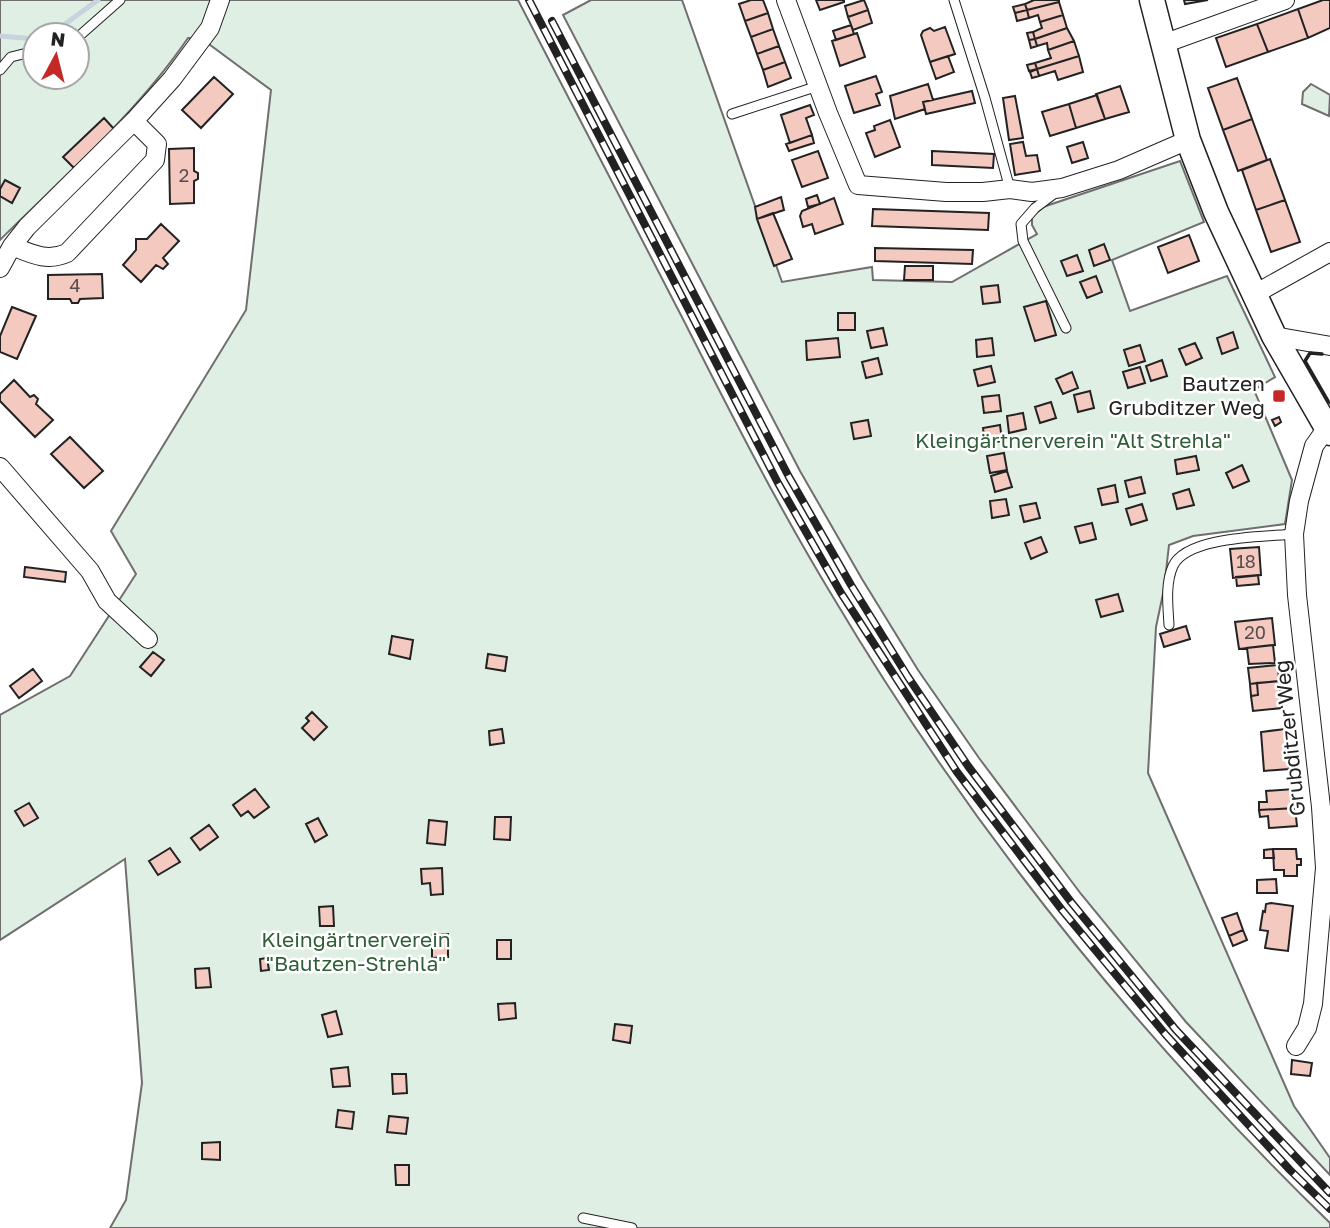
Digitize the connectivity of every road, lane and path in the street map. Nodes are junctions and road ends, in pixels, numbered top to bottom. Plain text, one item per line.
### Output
1 (120, 0) edge
2 (220, 0) edge
3 (786, 0) edge
4 (954, 0) edge
5 (1152, 0) edge
6 (1285, 0) edge
7 (91, 26) edge
8 (1169, 42) junction
9 (21, 54) edge
10 (0, 70) edge
11 (818, 86) junction
12 (732, 114) dead end
13 (134, 121) junction
14 (1188, 140) junction
15 (1062, 188) junction
16 (1010, 189) junction
17 (12, 246) junction
18 (1330, 252) edge
19 (0, 268) edge
20 (1253, 295) junction
21 (1066, 328) dead end
22 (1274, 336) junction
23 (1330, 346) edge
24 (1328, 431) edge
25 (0, 467) edge
26 (1294, 534) junction
27 (1169, 625) dead end
28 (148, 639) dead end
29 (1296, 1046) dead end
30 (583, 1218) dead end
31 (632, 1228) edge

1 - 7 lane
2 - 13 street
3 - 11 street
4 - 16 lane
5 - 8 street
6 - 8 street
8 - 14 street
9 - 10 lane
11 - 12 lane
11 - 16 street
13 - 17 street
13 - 17 street
14 - 15 street
14 - 20 street
15 - 16 street
15 - 21 lane
17 - 19 street
18 - 20 street
20 - 22 street
22 - 23 street
22 - 24 street
24 - 26 street, Grubditzer Weg
25 - 28 street
26 - 27 lane
26 - 29 street, Grubditzer Weg
30 - 31 lane

